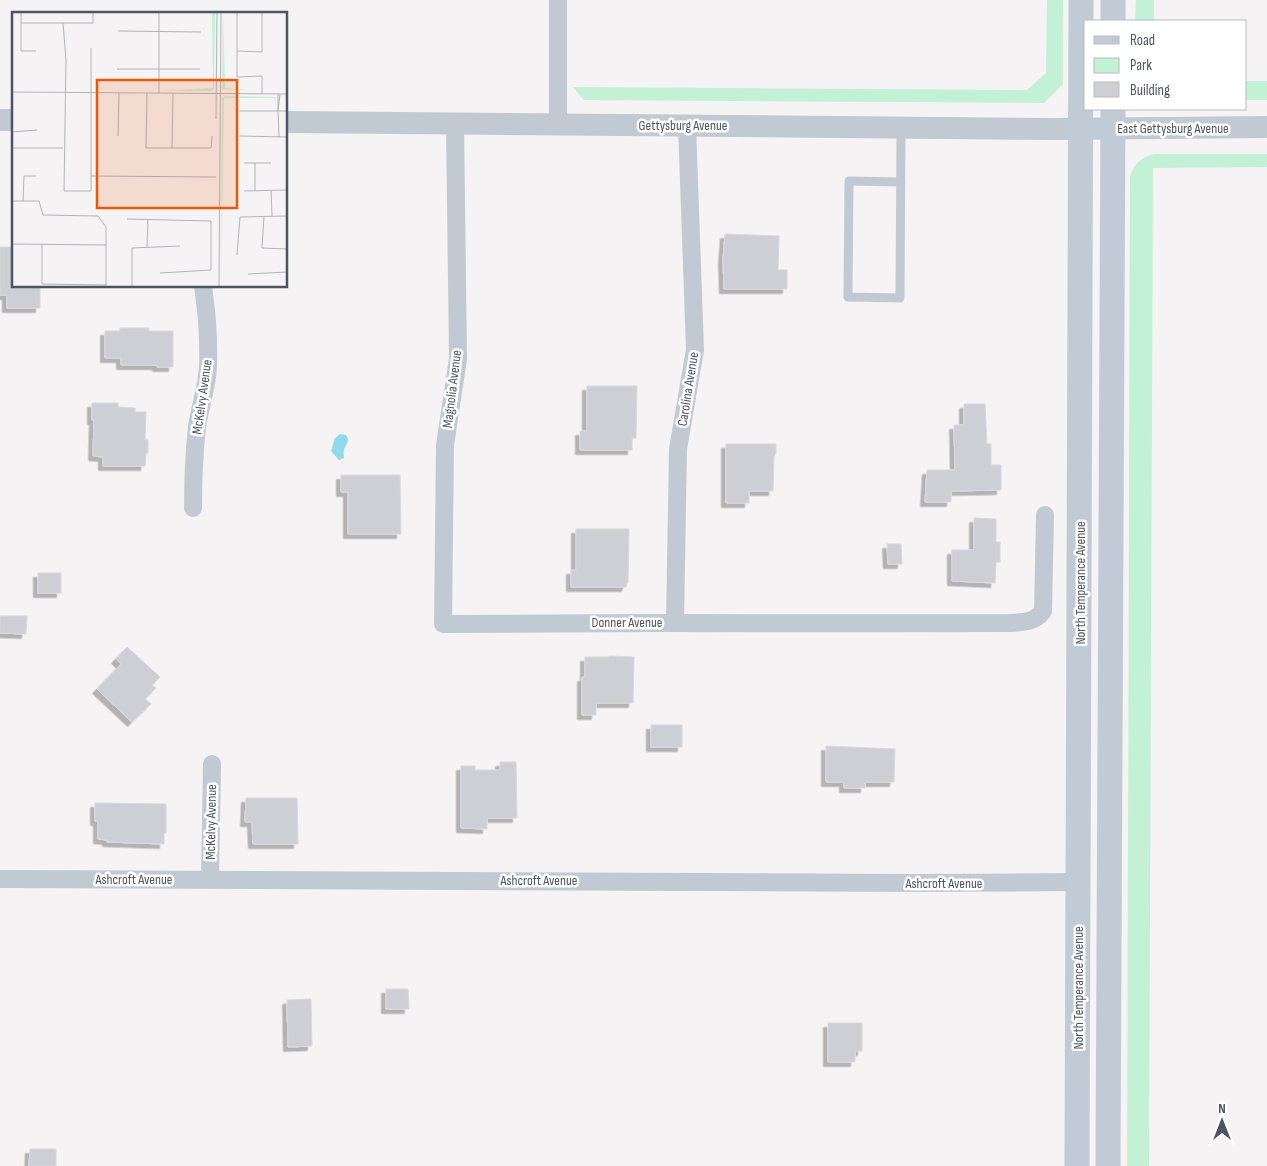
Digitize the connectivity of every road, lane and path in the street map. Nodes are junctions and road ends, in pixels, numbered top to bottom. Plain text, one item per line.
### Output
1 (558, 0) edge
2 (1080, 0) edge
3 (1113, 0) edge
4 (1113, 20) edge
5 (1113, 118) edge
6 (288, 122) edge
7 (456, 123) junction
8 (558, 124) junction
9 (688, 125) junction
10 (901, 127) junction
11 (1267, 127) edge
12 (1080, 128) junction
13 (901, 182) junction
14 (203, 288) edge
15 (193, 508) dead end
16 (1045, 515) dead end
17 (676, 622) junction
18 (442, 624) joint
19 (212, 764) dead end
20 (0, 879) edge
21 (210, 879) junction
22 (1079, 882) junction
23 (1077, 1166) edge
24 (1108, 1166) edge

1 - 8 street
2 - 12 main road, North Temperance Avenue
3 - 4 main road
5 - 11 street, East Gettysburg Avenue
5 - 12 street, East Gettysburg Avenue
5 - 24 main road
6 - 7 street, Gettysburg Avenue
7 - 8 street, Gettysburg Avenue
7 - 18 street, Magnolia Avenue
8 - 9 street, Gettysburg Avenue
9 - 10 street, Gettysburg Avenue
9 - 17 street, Carolina Avenue
10 - 12 street, Gettysburg Avenue
10 - 13 lane
12 - 22 main road, North Temperance Avenue
13 - 13 lane
14 - 15 street, McKelvy Avenue
16 - 17 street, Donner Avenue
17 - 18 street, Donner Avenue
19 - 21 street, McKelvy Avenue
20 - 21 street, Ashcroft Avenue
21 - 22 street, Ashcroft Avenue
22 - 23 main road, North Temperance Avenue

